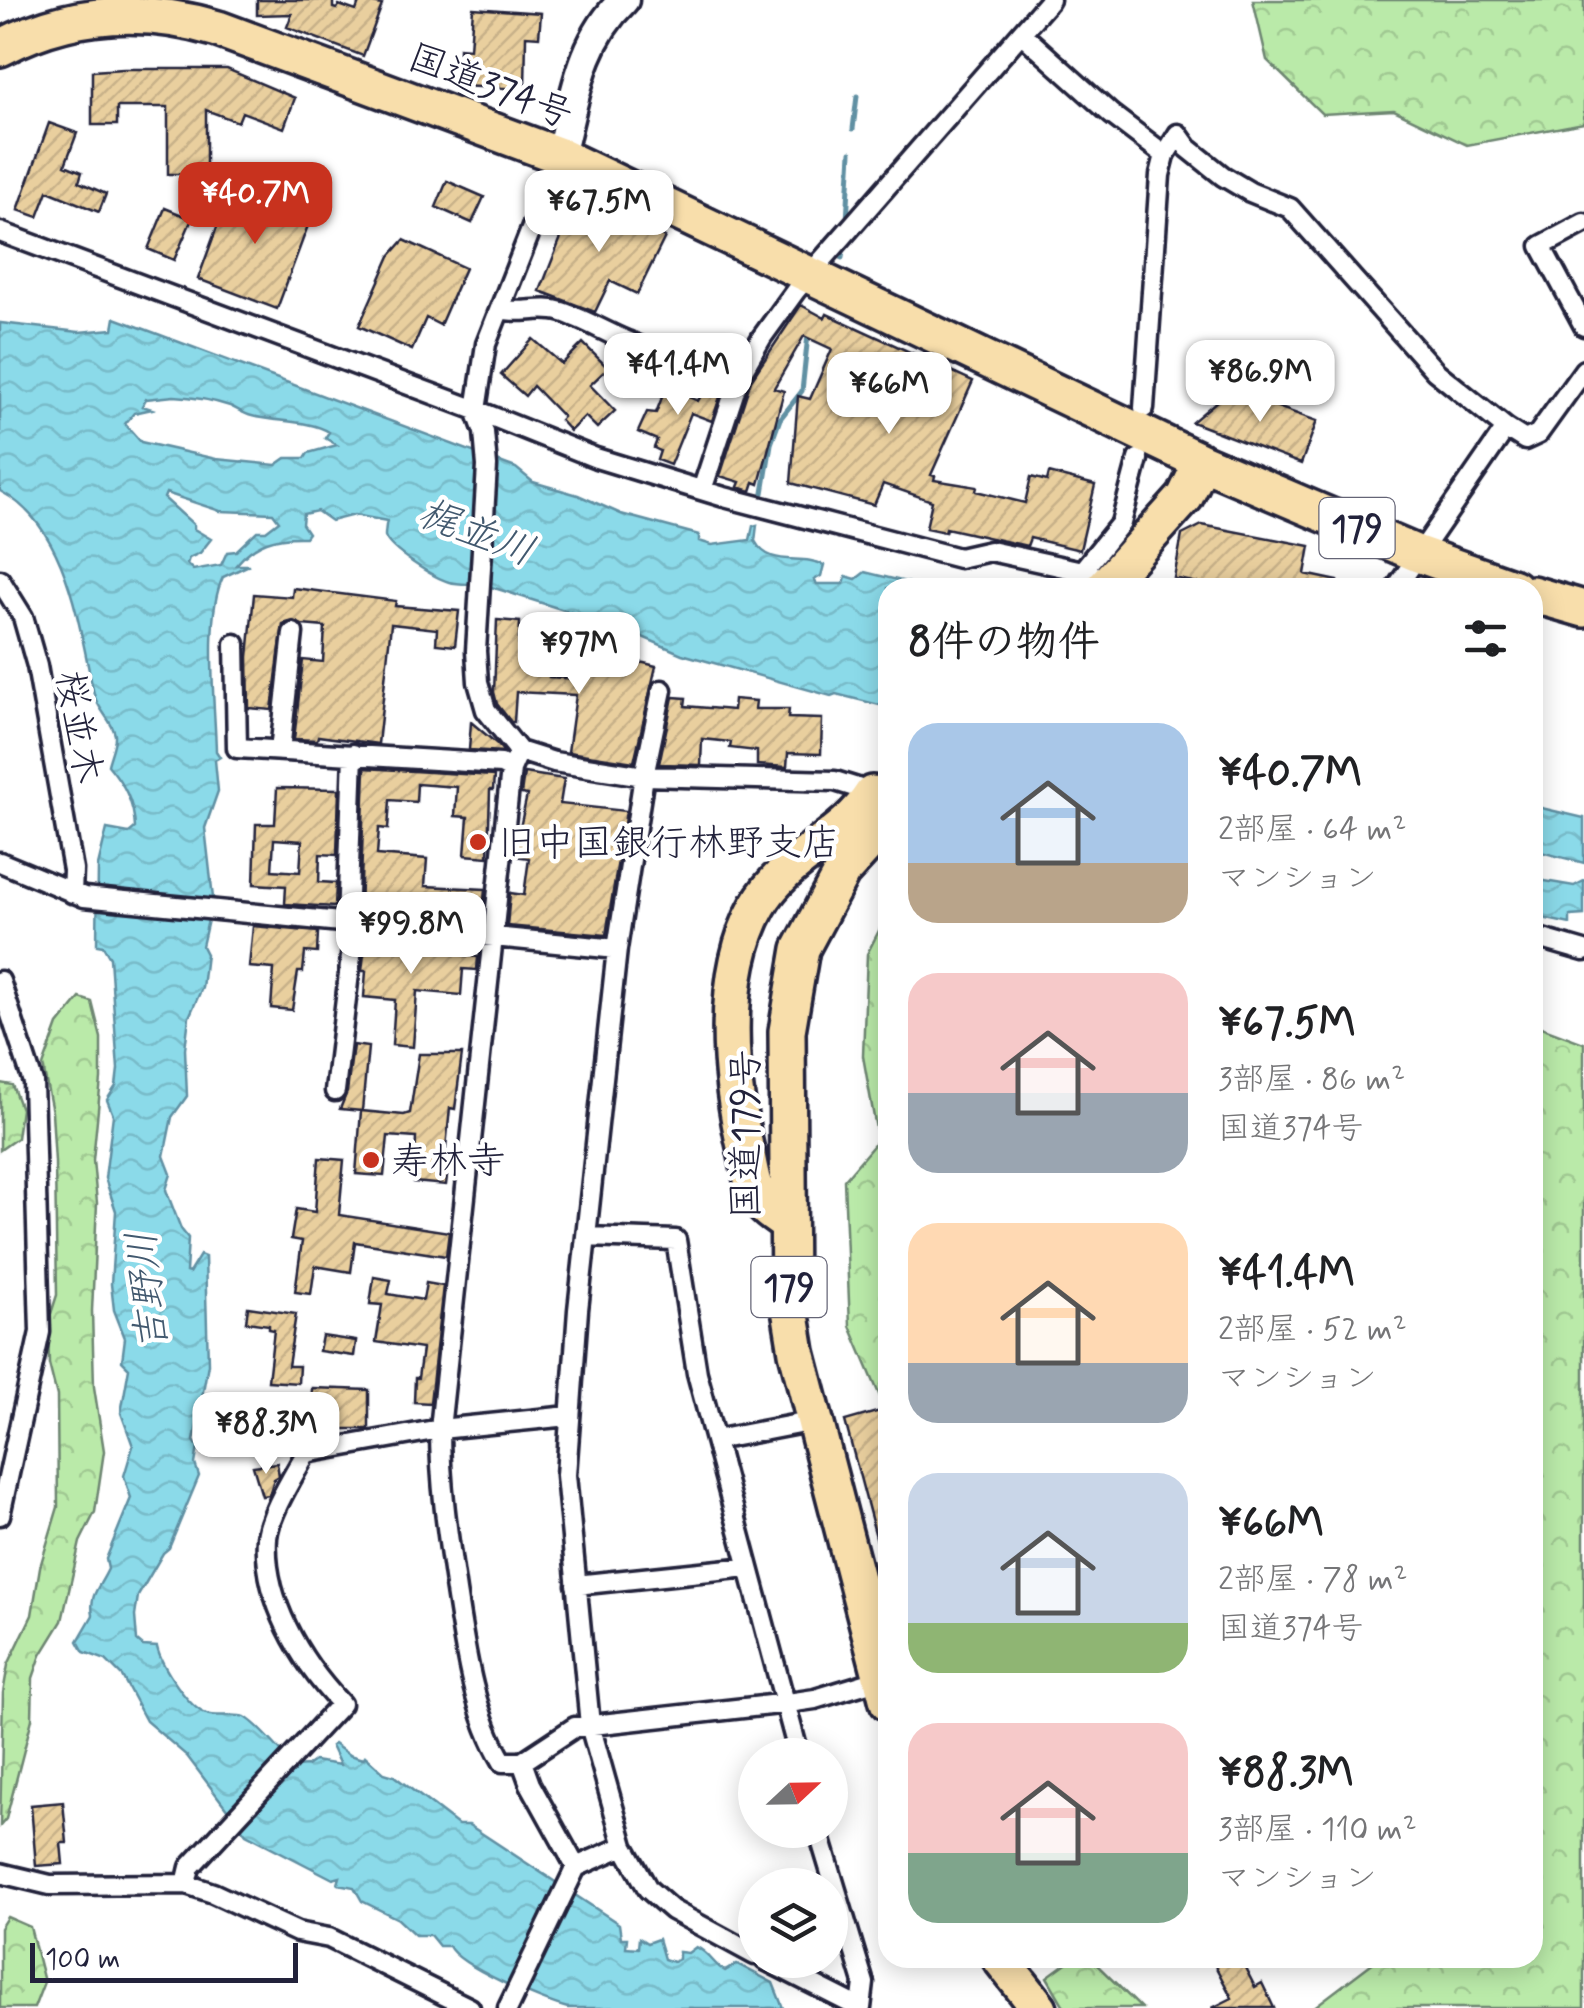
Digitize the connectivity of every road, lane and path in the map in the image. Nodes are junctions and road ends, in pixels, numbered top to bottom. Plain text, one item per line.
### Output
1 (624, 0) edge
2 (1050, 0) edge
3 (1021, 33) junction
4 (0, 48) edge
5 (1166, 155) junction
6 (560, 156) junction
7 (1584, 223) edge
8 (0, 232) edge
9 (810, 276) junction
10 (500, 309) junction
11 (1584, 326) edge
12 (1584, 370) edge
13 (740, 376) junction
14 (1144, 408) dead end
15 (476, 410) junction
16 (1506, 428) junction
17 (1138, 459) dead end
18 (1202, 462) junction
19 (702, 490) junction
20 (1418, 554) junction
21 (1098, 578) edge
22 (1111, 578) edge
23 (1113, 578) edge
24 (1402, 578) edge
25 (1486, 578) edge
26 (0, 580) edge
27 (1543, 597) edge
28 (1584, 610) edge
29 (294, 632) dead end
30 (235, 644) dead end
31 (662, 690) dead end
32 (280, 751) junction
33 (519, 751) junction
34 (353, 754) junction
35 (511, 769) junction
36 (644, 776) junction
37 (878, 802) edge
38 (878, 806) edge
39 (878, 811) edge
40 (1, 864) edge
41 (78, 895) junction
42 (351, 923) junction
43 (494, 938) junction
44 (1543, 939) edge
45 (617, 949) junction
46 (1584, 950) edge
47 (0, 981) edge
48 (334, 1091) dead end
49 (788, 1225) junction
50 (586, 1237) junction
51 (568, 1416) junction
52 (814, 1421) junction
53 (440, 1429) junction
54 (715, 1440) junction
55 (0, 1515) edge
56 (748, 1566) junction
57 (576, 1585) junction
58 (878, 1663) edge
59 (878, 1690) edge
60 (788, 1703) junction
61 (590, 1725) junction
62 (795, 1738) edge
63 (522, 1762) junction
64 (624, 1846) junction
65 (823, 1848) edge
66 (0, 1873) edge
67 (573, 1873) junction
68 (186, 1884) junction
69 (738, 1946) edge
70 (1008, 1968) edge
71 (801, 1978) edge
72 (470, 2008) edge
73 (508, 2008) edge
74 (861, 2008) edge
75 (1039, 2008) edge

1 - 6 street
2 - 3 street
3 - 5 street
3 - 9 street
4 - 6 highway, 国道374号
5 - 14 street
5 - 16 street
6 - 9 highway, 国道374号
6 - 10 street
7 - 11 street
8 - 15 street
9 - 13 street
9 - 18 highway, 国道374号
10 - 13 street
10 - 15 street
12 - 16 street
13 - 19 street
15 - 19 street
15 - 33 street
16 - 20 street
17 - 22 street
18 - 20 highway, 179
18 - 23 highway
19 - 21 street
20 - 24 street
20 - 25 highway, 179
26 - 41 street, 桜並木
27 - 28 highway
29 - 32 street
30 - 32 street
31 - 36 street
32 - 34 street
33 - 35 street
33 - 36 street
34 - 35 street
34 - 42 street
35 - 43 street
36 - 37 street
36 - 45 street
38 - 49 highway
39 - 49 highway, 国道179号 / 179
40 - 41 street
41 - 42 street
42 - 43 street
42 - 48 street
43 - 45 street
43 - 53 street
44 - 46 street
45 - 50 street
47 - 55 street
49 - 52 highway, 国道179号 / 179
50 - 51 street
50 - 54 street
51 - 53 street
51 - 57 street
52 - 54 street
52 - 58 highway, 国道179号 / 179
53 - 63 street
53 - 68 street
54 - 56 street
56 - 57 street
56 - 60 street
57 - 61 street
59 - 60 street
60 - 61 street
60 - 62 street
61 - 63 street
61 - 64 street
63 - 67 street
64 - 67 street
64 - 69 street
65 - 74 street
66 - 68 street
67 - 73 street
68 - 72 street
70 - 75 highway
71 - 74 street

